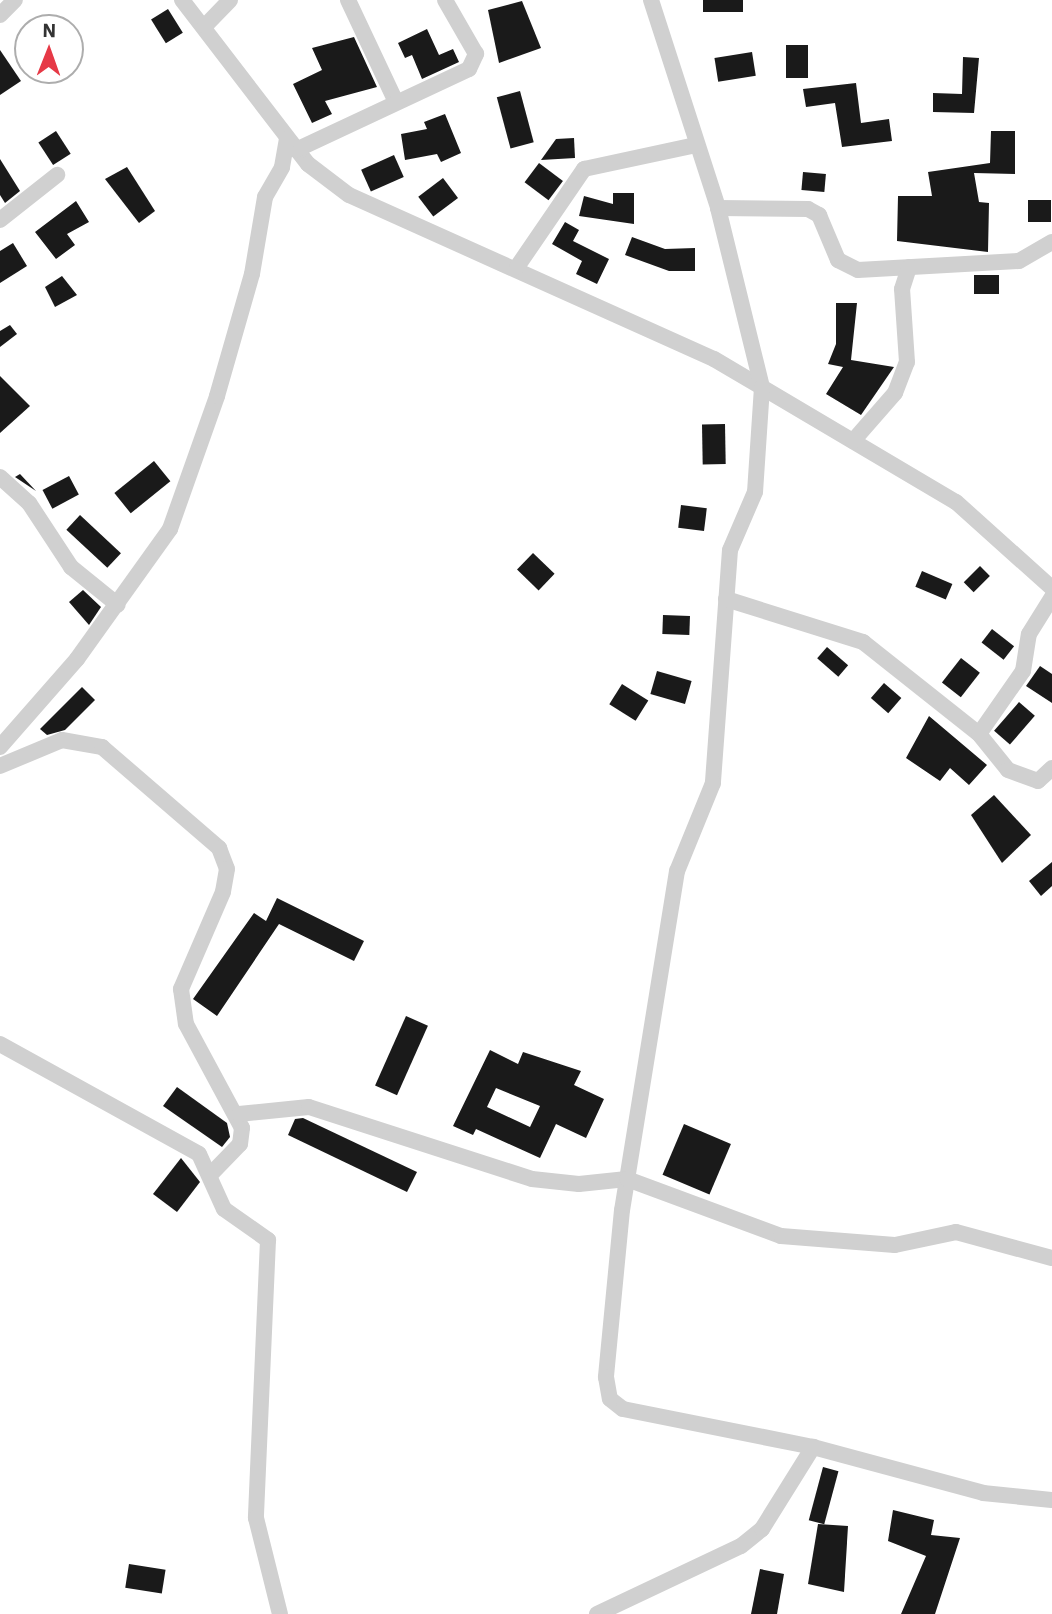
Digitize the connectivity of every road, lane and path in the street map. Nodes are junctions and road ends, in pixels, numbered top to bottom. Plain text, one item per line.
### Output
1 (16, 0) edge
2 (182, 0) edge
3 (230, 0) edge
4 (348, 0) edge
5 (445, 0) edge
6 (652, 0) edge
7 (0, 15) edge
8 (205, 26) junction
9 (396, 102) junction
10 (291, 144) junction
11 (696, 145) junction
12 (308, 164) junction
13 (282, 167) junction
14 (57, 175) dead end
15 (718, 208) junction
16 (0, 220) edge
17 (1052, 242) edge
18 (517, 267) junction
19 (909, 267) junction
20 (762, 387) junction
21 (853, 441) junction
22 (0, 477) edge
23 (1052, 588) edge
24 (1052, 597) edge
25 (726, 599) junction
26 (118, 605) junction
27 (979, 734) junction
28 (0, 747) edge
29 (0, 766) edge
30 (1052, 768) edge
31 (0, 1044) edge
32 (239, 1114) junction
33 (212, 1173) junction
34 (627, 1179) junction
35 (1052, 1258) edge
36 (813, 1447) junction
37 (1052, 1500) edge
38 (280, 1614) edge
39 (597, 1614) edge

1 - 7 street
2 - 8 street
3 - 8 street
4 - 9 street
5 - 9 street
6 - 11 street
8 - 10 street
9 - 10 street
10 - 12 street
10 - 13 street
11 - 15 street
11 - 18 street
12 - 13 street
12 - 18 street
13 - 26 street
14 - 16 street
15 - 19 street
15 - 20 street
17 - 19 street
18 - 20 street
19 - 21 street
20 - 21 street
20 - 25 street
21 - 23 street
22 - 26 street
24 - 27 street
25 - 27 street
25 - 34 street
26 - 28 street
27 - 30 street
29 - 32 street
31 - 33 street
32 - 33 street
32 - 34 street
33 - 38 street
34 - 35 street
34 - 36 street
36 - 37 street
36 - 39 street

